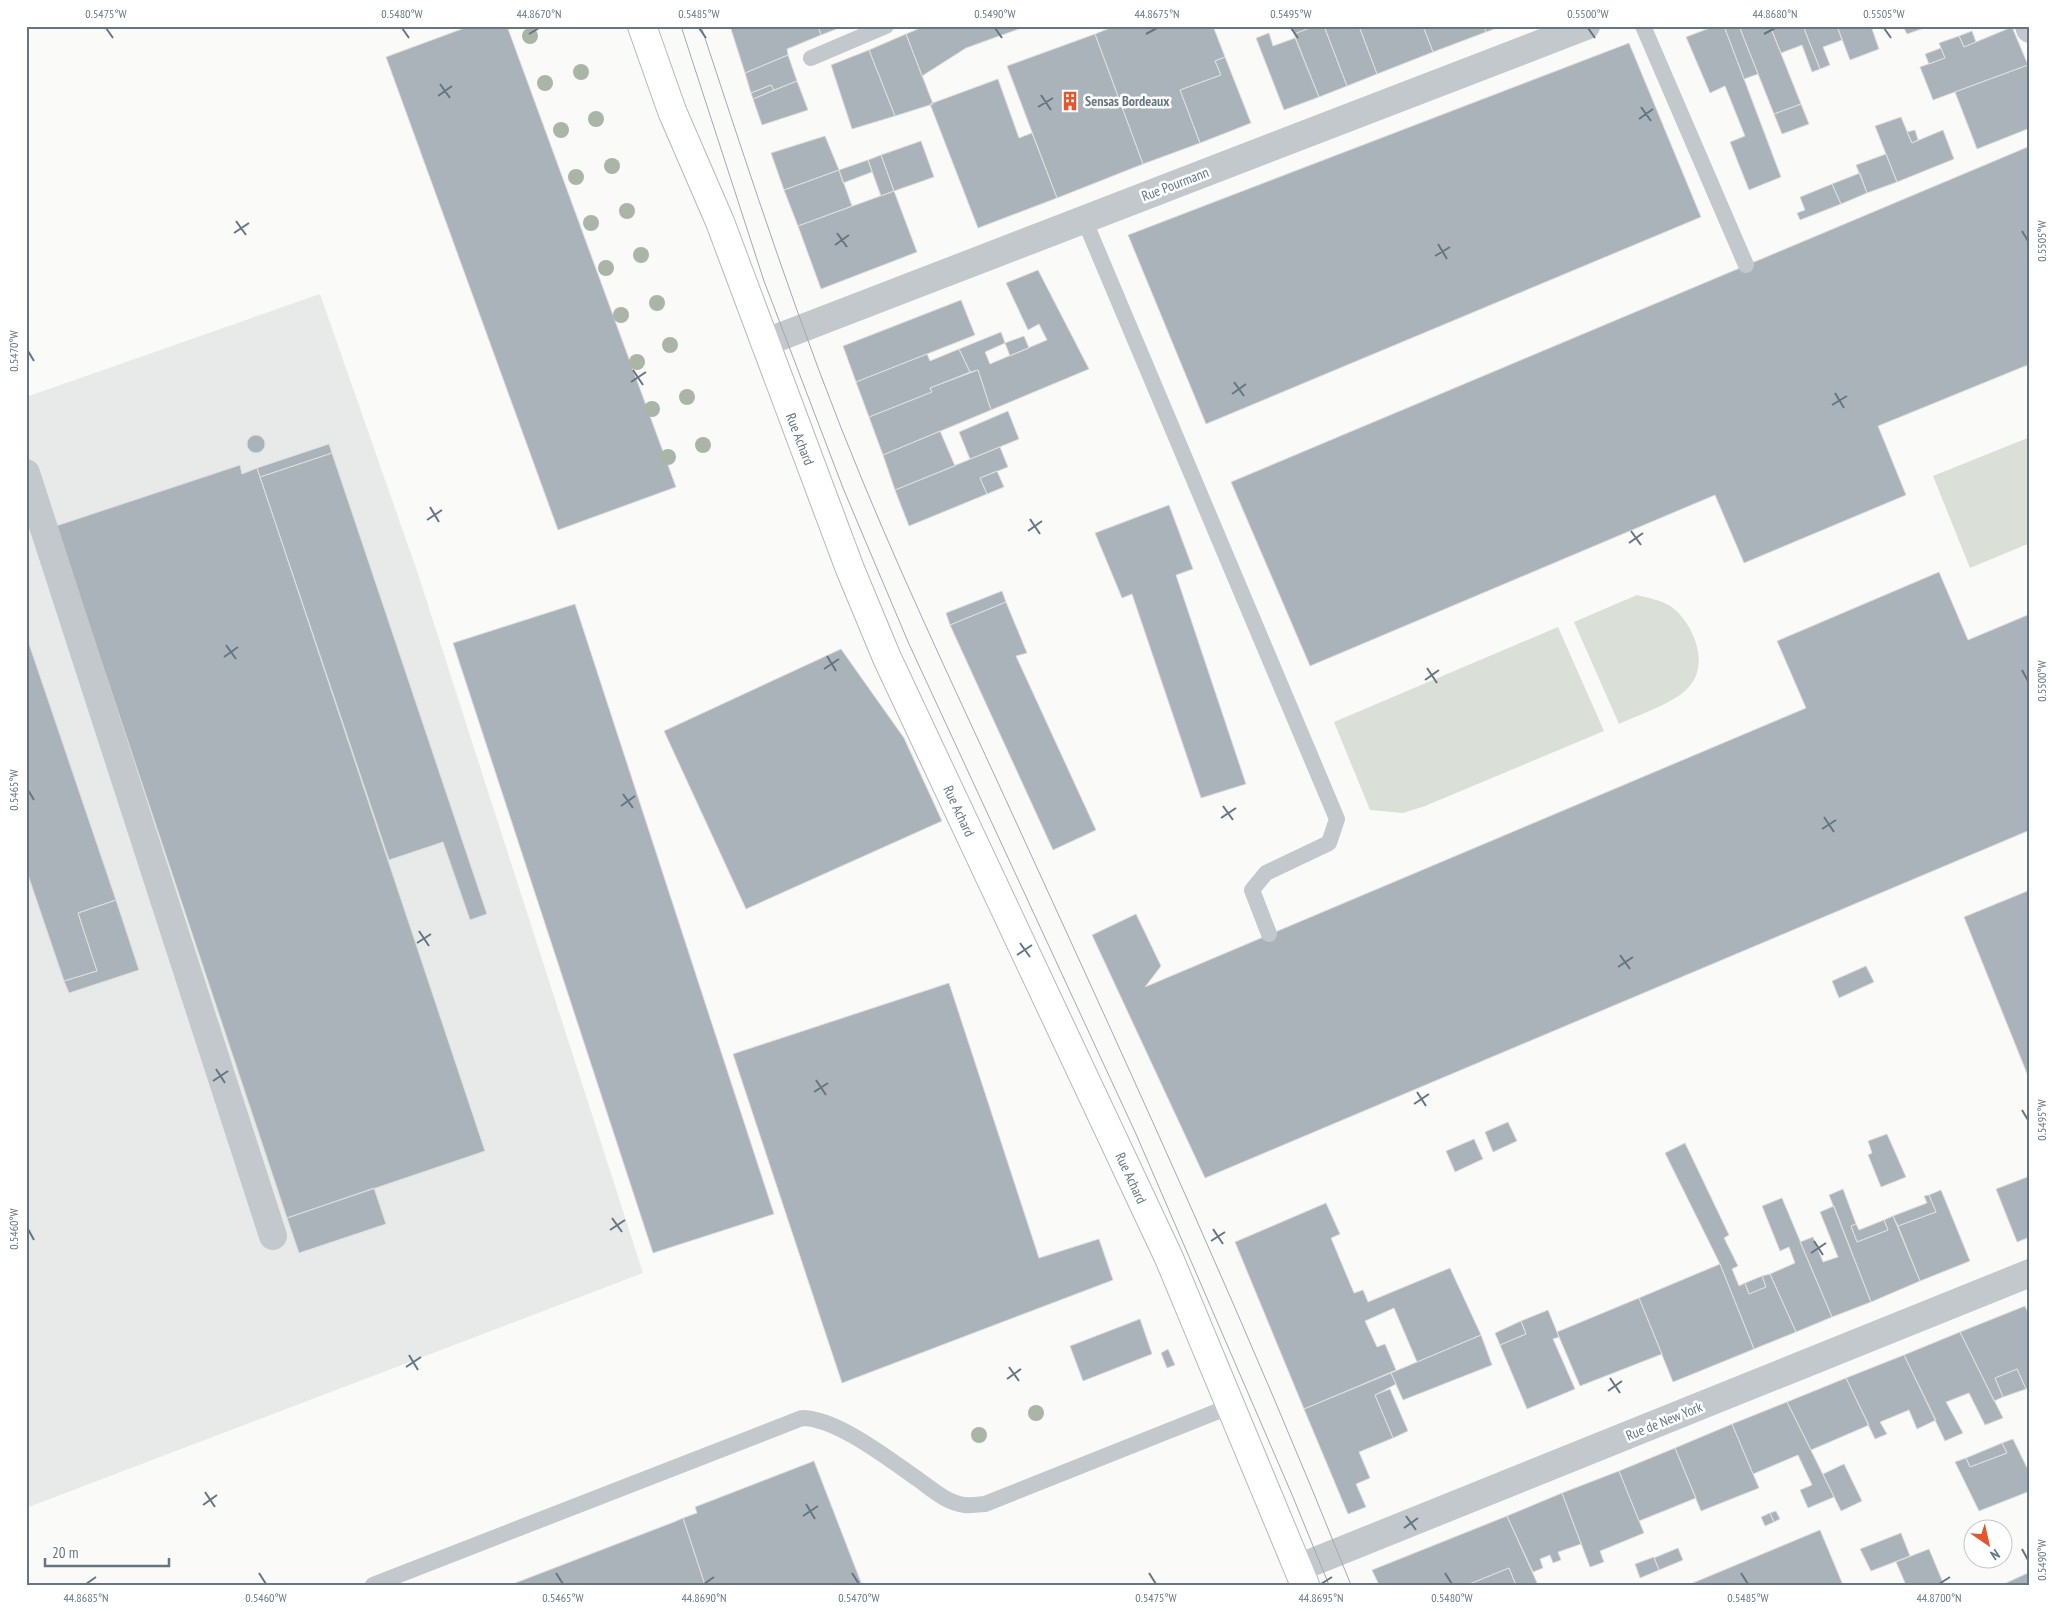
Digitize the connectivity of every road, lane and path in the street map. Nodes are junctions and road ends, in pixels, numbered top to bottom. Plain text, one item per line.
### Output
1 (642, 26) edge
2 (886, 26) edge
3 (1586, 26) edge
4 (1643, 26) edge
5 (811, 58) dead end
6 (1084, 219) junction
7 (1746, 265) dead end
8 (764, 343) junction
9 (26, 473) edge
10 (1269, 934) dead end
11 (272, 1236) dead end
12 (2030, 1273) edge
13 (1231, 1406) junction
14 (1301, 1577) edge
15 (374, 1585) edge

1 - 8 street, Rue Achard
2 - 5 lane
3 - 6 street, Rue Pourmann
4 - 7 lane
6 - 8 street, Rue Pourmann
6 - 10 lane
8 - 13 street, Rue Achard
9 - 11 street
12 - 14 street, Rue de New York
13 - 14 street, Rue Achard
13 - 15 lane

